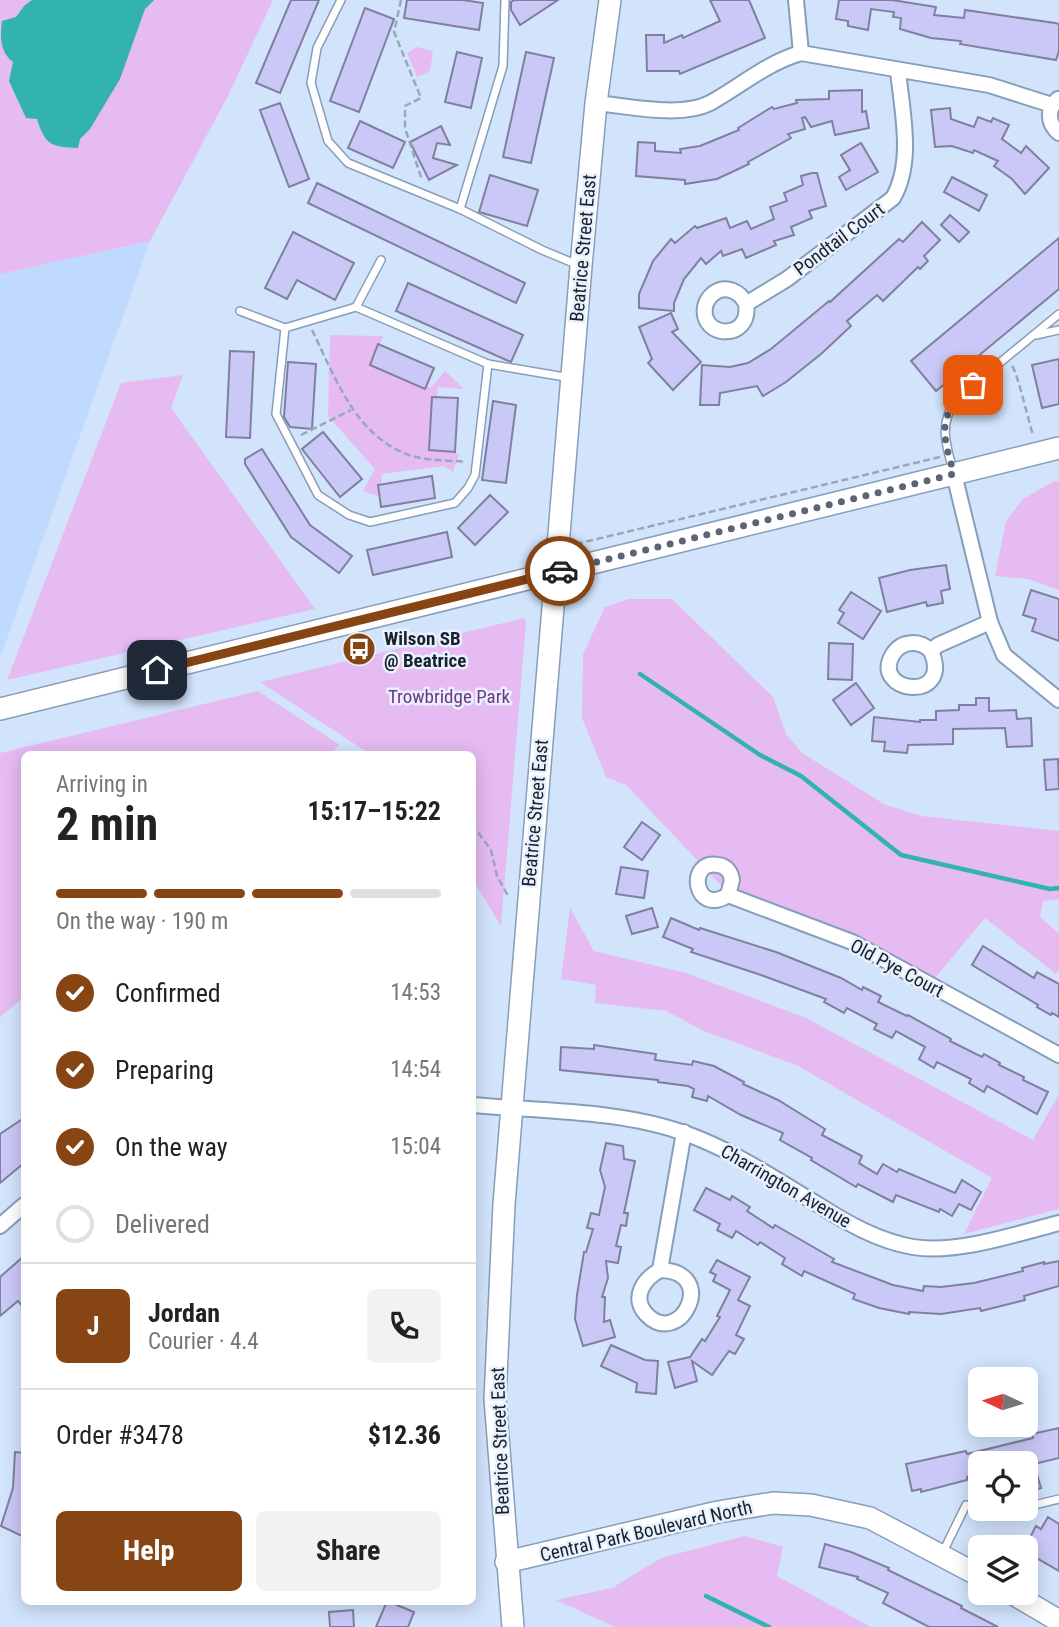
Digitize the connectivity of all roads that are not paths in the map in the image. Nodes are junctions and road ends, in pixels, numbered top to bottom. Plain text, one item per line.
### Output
1 (341, 0) edge
2 (505, 0) edge
3 (610, 0) edge
4 (796, 0) edge
5 (801, 53) junction
6 (898, 71) junction
7 (1055, 101) edge
8 (596, 103) junction
9 (1059, 133) edge
10 (460, 209) junction
11 (381, 260) dead end
12 (581, 266) junction
13 (746, 304) dead end
14 (356, 307) junction
15 (240, 311) dead end
16 (1059, 314) edge
17 (285, 328) junction
18 (1059, 330) edge
19 (1032, 336) junction
20 (488, 364) junction
21 (571, 378) junction
22 (1059, 448) edge
23 (951, 465) junction
24 (555, 573) junction
25 (990, 622) junction
26 (931, 651) dead end
27 (1059, 700) edge
28 (0, 709) edge
29 (728, 895) dead end
30 (1059, 1055) edge
31 (476, 1105) edge
32 (511, 1108) junction
33 (684, 1132) junction
34 (21, 1208) edge
35 (1059, 1223) edge
36 (0, 1226) edge
37 (660, 1270) dead end
38 (1059, 1499) edge
39 (1038, 1504) edge
40 (968, 1505) edge
41 (942, 1554) junction
42 (506, 1562) junction
43 (968, 1569) edge
44 (1033, 1605) edge
45 (1059, 1620) edge
46 (513, 1627) edge

1 - 10 lane
2 - 10 lane
3 - 8 street, Beatrice Street East
4 - 5 street
5 - 6 street
5 - 8 street
6 - 7 street
6 - 13 street, Pondtail Court
7 - 9 street
8 - 12 street, Beatrice Street East
10 - 12 lane
11 - 14 lane
12 - 21 street, Beatrice Street East
14 - 17 lane
14 - 20 lane
15 - 17 lane
16 - 19 lane
17 - 20 lane
18 - 19 lane
19 - 23 lane
20 - 21 lane
21 - 24 street, Beatrice Street East
22 - 23 street
23 - 24 street
23 - 25 street
24 - 28 street
24 - 32 street, Beatrice Street East
25 - 26 street
25 - 27 street
29 - 30 street, Old Pye Court
31 - 32 street, Charrington Avenue
32 - 33 street, Charrington Avenue
32 - 42 street, Beatrice Street East
33 - 35 street, Charrington Avenue
33 - 37 street
34 - 36 street
38 - 39 lane
40 - 41 lane
41 - 42 street, Central Park Boulevard North
41 - 43 street, Central Park Boulevard North
42 - 46 street, Beatrice Street East
44 - 45 street

